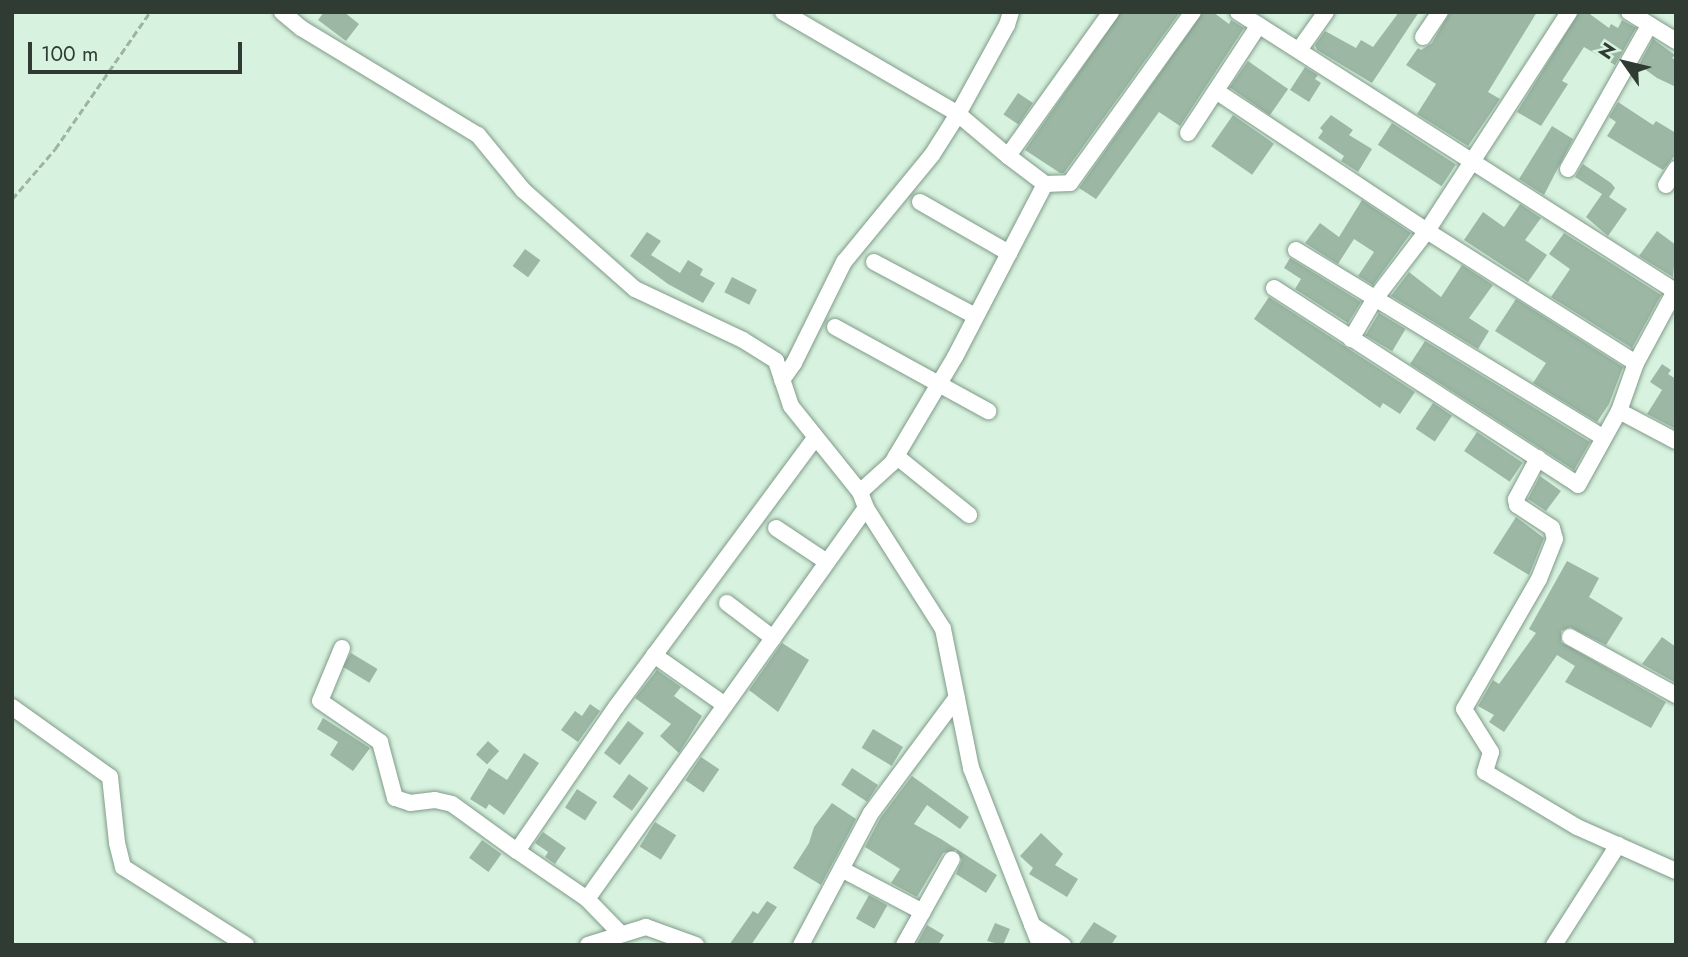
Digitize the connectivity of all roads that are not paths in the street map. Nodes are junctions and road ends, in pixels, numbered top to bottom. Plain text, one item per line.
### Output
1 (282, 12) edge
2 (783, 12) edge
3 (1011, 12) edge
4 (1111, 12) edge
5 (1194, 12) edge
6 (1238, 12) edge
7 (1326, 12) edge
8 (1440, 12) edge
9 (1569, 12) edge
10 (1629, 12) edge
11 (1258, 25) junction
12 (1649, 26) junction
13 (1423, 37) dead end
14 (1676, 41) edge
15 (1299, 50) junction
16 (1216, 91) junction
17 (958, 114) junction
18 (1188, 133) dead end
19 (1008, 156) junction
20 (1473, 160) junction
21 (1568, 169) dead end
22 (1676, 169) edge
23 (1045, 184) junction
24 (1666, 185) dead end
25 (920, 202) dead end
26 (1427, 231) junction
27 (1296, 250) dead end
28 (1009, 253) junction
29 (874, 262) dead end
30 (1274, 288) dead end
31 (1374, 300) junction
32 (975, 316) junction
33 (835, 327) dead end
34 (1351, 339) junction
35 (1636, 363) junction
36 (782, 380) junction
37 (939, 384) junction
38 (988, 411) dead end
39 (1619, 411) junction
40 (1602, 437) junction
41 (814, 438) junction
42 (1676, 441) edge
43 (896, 456) junction
44 (1538, 458) junction
45 (860, 492) junction
46 (866, 508) junction
47 (969, 515) dead end
48 (776, 528) dead end
49 (827, 562) junction
50 (727, 603) dead end
51 (1570, 636) dead end
52 (773, 638) junction
53 (342, 648) dead end
54 (654, 654) junction
55 (1676, 695) edge
56 (957, 697) junction
57 (725, 705) junction
58 (12, 707) edge
59 (1618, 845) junction
60 (517, 851) junction
61 (952, 859) dead end
62 (843, 870) junction
63 (1676, 871) edge
64 (586, 899) junction
65 (923, 912) junction
66 (1030, 924) junction
67 (621, 934) junction
68 (246, 945) edge
69 (588, 945) edge
70 (696, 945) edge
71 (801, 945) edge
72 (904, 945) edge
73 (1040, 945) edge
74 (1063, 945) edge
75 (1554, 945) edge

1 - 36 street
2 - 17 street
3 - 17 street
4 - 19 street
5 - 23 street
6 - 11 street
7 - 15 street
8 - 13 street
9 - 20 street
10 - 12 street
11 - 15 street
11 - 16 street
12 - 14 street
12 - 21 street
15 - 20 street
16 - 18 street
16 - 26 street
17 - 19 street
17 - 36 street
19 - 23 street
20 - 26 street
20 - 35 street
22 - 24 street
23 - 28 street
25 - 28 street
26 - 31 street
26 - 35 street
27 - 31 street
28 - 32 street
29 - 32 street
30 - 34 street
31 - 34 street
31 - 40 street
32 - 37 street
33 - 37 street
34 - 44 street
35 - 39 street
36 - 41 street
37 - 38 street
37 - 43 street
39 - 40 street
39 - 42 street
40 - 44 street
41 - 45 street
41 - 54 street
43 - 45 street
43 - 47 street
44 - 59 street
45 - 46 street
46 - 49 street
46 - 56 street
48 - 49 street
49 - 52 street
50 - 52 street
51 - 55 street
52 - 57 street
53 - 60 street
54 - 57 street
54 - 60 street
56 - 62 street
56 - 66 street
57 - 64 street
58 - 68 street
59 - 63 street
59 - 75 street
60 - 64 street
61 - 65 street
62 - 65 street
62 - 71 street
64 - 67 street
65 - 72 street
66 - 73 street
66 - 74 street
67 - 69 street
67 - 70 street

